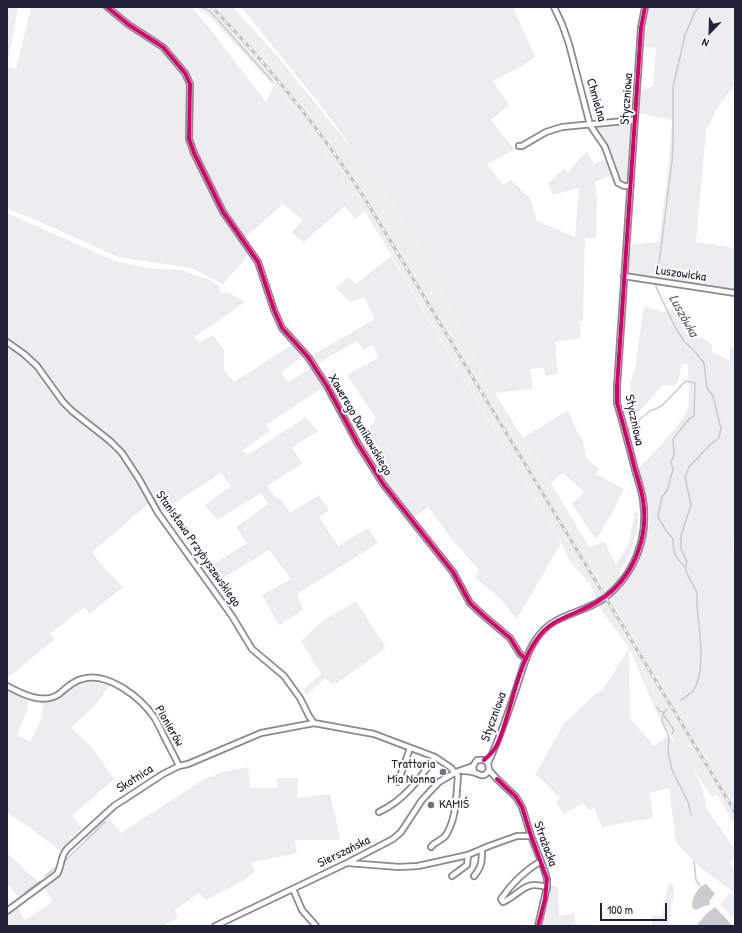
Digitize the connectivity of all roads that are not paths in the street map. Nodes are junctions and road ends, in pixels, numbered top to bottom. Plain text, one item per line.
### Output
1 (107, 7) edge
2 (554, 7) edge
3 (645, 7) edge
4 (635, 120) junction
5 (590, 125) junction
6 (519, 146) dead end
7 (631, 186) junction
8 (624, 276) junction
9 (735, 293) edge
10 (7, 342) edge
11 (526, 659) junction
12 (7, 686) edge
13 (314, 723) junction
14 (410, 748) junction
15 (434, 757) junction
16 (486, 761) junction
17 (180, 766) junction
18 (473, 766) junction
19 (489, 770) junction
20 (462, 771) junction
21 (456, 772) junction
22 (474, 772) junction
23 (486, 774) junction
24 (496, 779) junction
25 (398, 782) dead end
26 (379, 812) dead end
27 (531, 836) junction
28 (431, 847) dead end
29 (482, 849) junction
30 (468, 855) junction
31 (541, 861) junction
32 (347, 863) junction
33 (452, 876) dead end
34 (474, 876) dead end
35 (547, 887) junction
36 (293, 889) junction
37 (7, 911) edge
38 (215, 926) edge
39 (316, 926) edge
40 (538, 926) edge

1 - 11 street, Xawerego Dunikowskiego
2 - 5 street, Chmielna
3 - 4 street, Styczniowa
4 - 5 street
4 - 7 street, Styczniowa
5 - 6 street
5 - 7 street, Chmielna
7 - 8 street, Styczniowa
8 - 9 street, Luszowicka
8 - 11 street, Styczniowa
10 - 13 street, Stanisława Przybyszewskiego
11 - 16 street, Styczniowa
12 - 17 street, Pionierów
13 - 14 street
13 - 17 street, Skotnica
14 - 15 street
14 - 25 street
15 - 21 street
15 - 26 street
16 - 18 street
16 - 19 street
17 - 37 street, Skotnica
18 - 20 street, Sierszańska
18 - 22 street
19 - 23 street
19 - 24 street, Strażacka
20 - 21 street, Sierszańska
20 - 22 street, Sierszańska
21 - 28 street
21 - 32 street, Sierszańska
22 - 23 street
23 - 24 street, Strażacka
24 - 27 street, Strażacka
27 - 29 street
27 - 31 street, Strażacka
29 - 30 street
29 - 34 street
30 - 32 street
30 - 33 street
31 - 35 street, Strażacka
31 - 35 street
32 - 36 street, Sierszańska
35 - 40 street, Strażacka
36 - 38 street, Sierszańska
36 - 39 street

